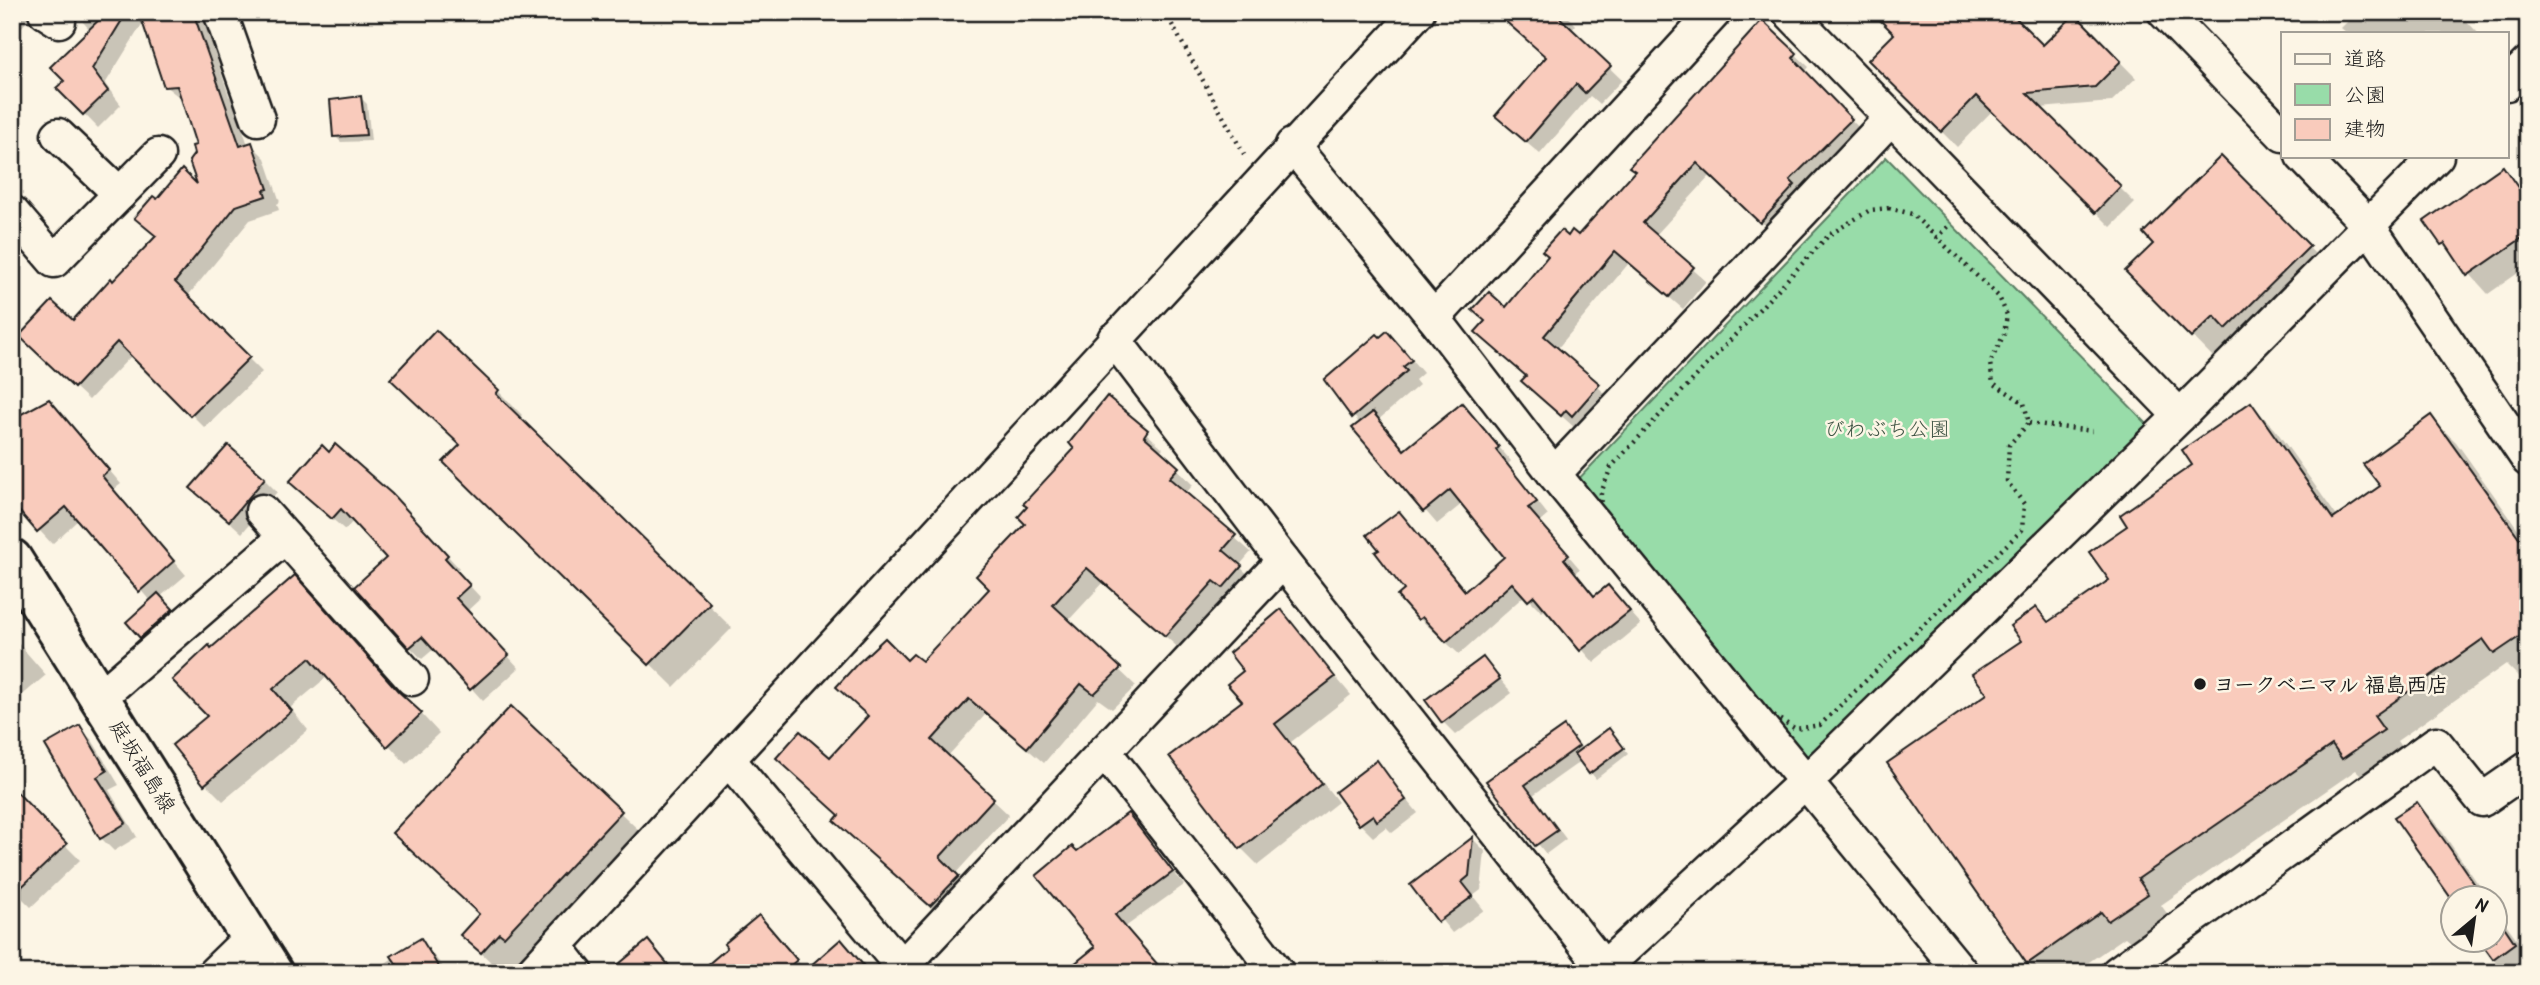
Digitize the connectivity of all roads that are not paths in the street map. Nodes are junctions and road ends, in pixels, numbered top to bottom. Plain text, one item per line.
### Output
1 (220, 12) edge
2 (1418, 12) edge
3 (1715, 12) edge
4 (1789, 12) edge
5 (2164, 12) edge
6 (2528, 62) edge
7 (2508, 83) edge
8 (258, 119) dead end
9 (1890, 119) junction
10 (2281, 133) edge
11 (58, 135) dead end
12 (1292, 145) junction
13 (158, 155) dead end
14 (2304, 158) edge
15 (2435, 158) edge
16 (120, 194) junction
17 (12, 212) edge
18 (2369, 226) junction
19 (1434, 318) junction
20 (1114, 339) junction
21 (2180, 416) junction
22 (2528, 460) edge
23 (1555, 474) junction
24 (262, 511) dead end
25 (285, 537) junction
26 (12, 559) edge
27 (1283, 561) junction
28 (412, 679) dead end
29 (100, 697) junction
30 (1104, 751) junction
31 (728, 759) junction
32 (2528, 768) edge
33 (1807, 780) junction
34 (250, 938) junction
35 (556, 946) junction
36 (904, 970) edge
37 (1604, 971) edge
38 (214, 973) edge
39 (273, 973) edge
40 (531, 973) edge
41 (578, 973) edge
42 (1278, 973) edge
43 (1962, 973) edge
44 (2117, 973) edge

1 - 8 street
2 - 12 street
3 - 19 street
4 - 9 street
5 - 10 street
6 - 7 street
9 - 21 street
9 - 23 street
11 - 16 street
12 - 19 street
12 - 20 street
13 - 16 street
14 - 18 street
15 - 18 street
16 - 17 street
18 - 21 street
18 - 22 street
19 - 23 street
20 - 27 street
20 - 31 street
21 - 33 street
23 - 33 street
24 - 25 street
25 - 28 street
25 - 29 street
26 - 29 main road, 庭坂福島線
27 - 30 street
27 - 37 street
29 - 34 main road, 庭坂福島線
30 - 36 street
30 - 42 street
31 - 35 street
31 - 36 street
32 - 44 street
33 - 37 street
33 - 43 street
34 - 38 street
34 - 39 main road, 庭坂福島線
35 - 40 street
35 - 41 street

